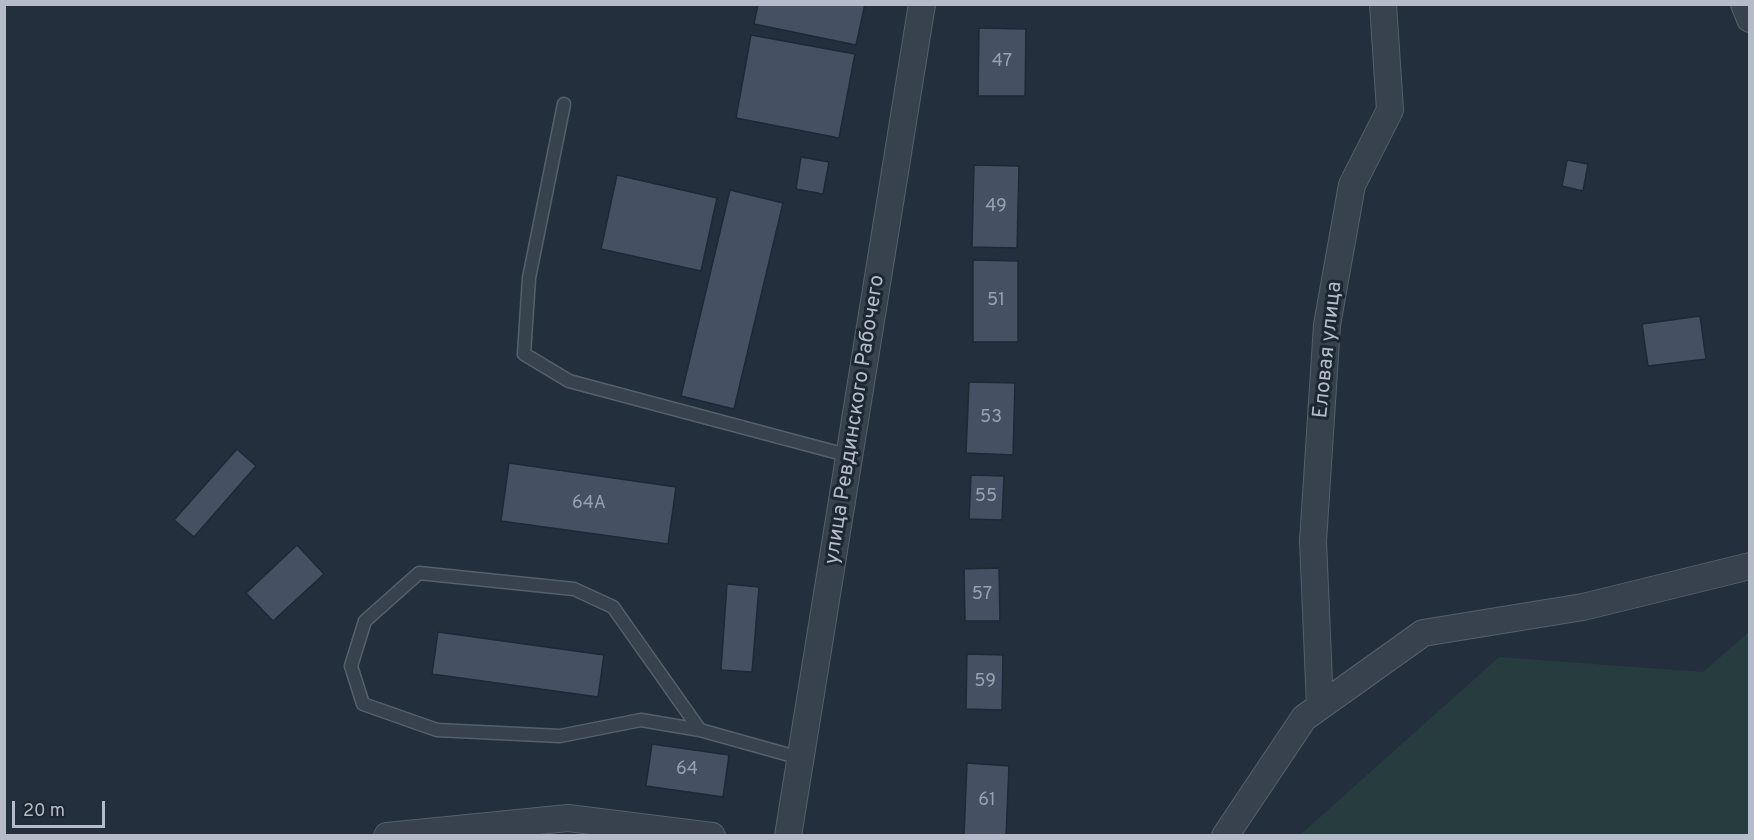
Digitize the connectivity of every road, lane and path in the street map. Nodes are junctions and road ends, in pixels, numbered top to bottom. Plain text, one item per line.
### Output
1 (922, 4) edge
2 (1383, 4) edge
3 (1744, 4) edge
4 (1749, 19) edge
5 (564, 104) dead end
6 (850, 456) junction
7 (1749, 566) edge
8 (1320, 706) junction
9 (700, 730) junction
10 (800, 758) junction
11 (387, 836) edge
12 (712, 836) edge
13 (788, 836) edge
14 (1226, 836) edge

1 - 6 street, улица Ревдинского Рабочего
2 - 8 street, Еловая улица
3 - 4 street
5 - 6 lane
6 - 10 street, улица Ревдинского Рабочего
7 - 8 street
8 - 14 street
9 - 9 lane
9 - 10 lane
10 - 13 street, улица Ревдинского Рабочего
11 - 12 street

